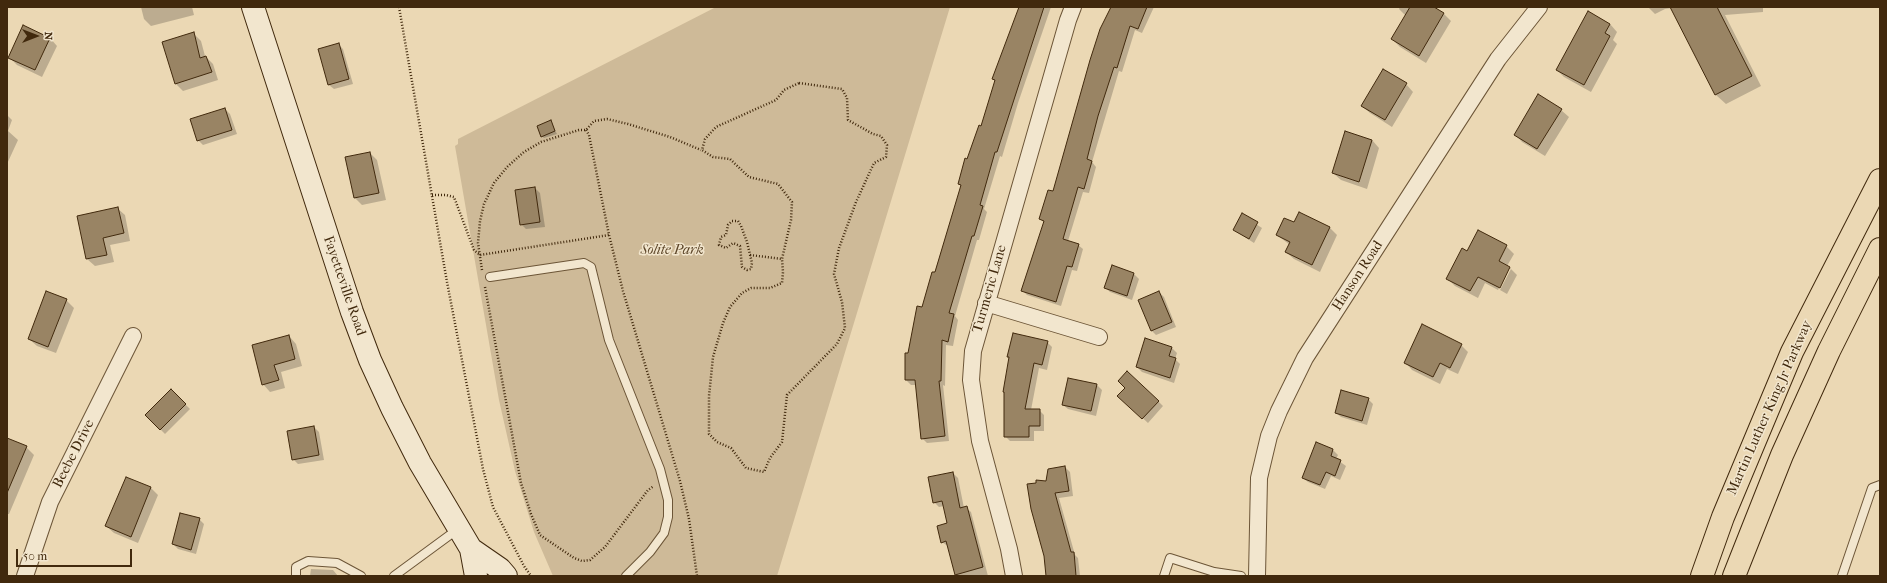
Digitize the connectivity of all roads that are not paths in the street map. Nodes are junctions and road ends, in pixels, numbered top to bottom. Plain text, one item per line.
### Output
1 (253, 7) edge
2 (1074, 7) edge
3 (1539, 7) edge
4 (1880, 180) edge
5 (1880, 249) edge
6 (487, 277) road end
7 (986, 303) junction
8 (133, 336) dead end
9 (1099, 337) dead end
10 (1880, 485) edge
11 (459, 529) junction
12 (471, 549) junction
13 (1224, 575) edge
14 (25, 576) edge
15 (296, 576) edge
16 (361, 576) edge
17 (394, 576) edge
18 (476, 576) edge
19 (506, 576) edge
20 (626, 576) edge
21 (1014, 576) edge
22 (1164, 576) edge
23 (1241, 576) edge
24 (1257, 576) edge
25 (1702, 576) edge
26 (1734, 576) edge
27 (1842, 576) edge

1 - 11 main road, Fayetteville Road
2 - 7 street, Turmeric Lane
3 - 24 street, Hanson Road
4 - 25 main road, Martin Luther King Jr Parkway
5 - 26 main road
6 - 20 lane
7 - 9 street
7 - 21 street, Turmeric Lane
8 - 14 street, Beebe Drive
10 - 27 lane
11 - 12 main road, Fayetteville Road
11 - 17 lane
12 - 18 main road, Fayetteville Road
12 - 19 main road, Fayetteville Road
13 - 22 lane
13 - 23 lane
15 - 16 lane

